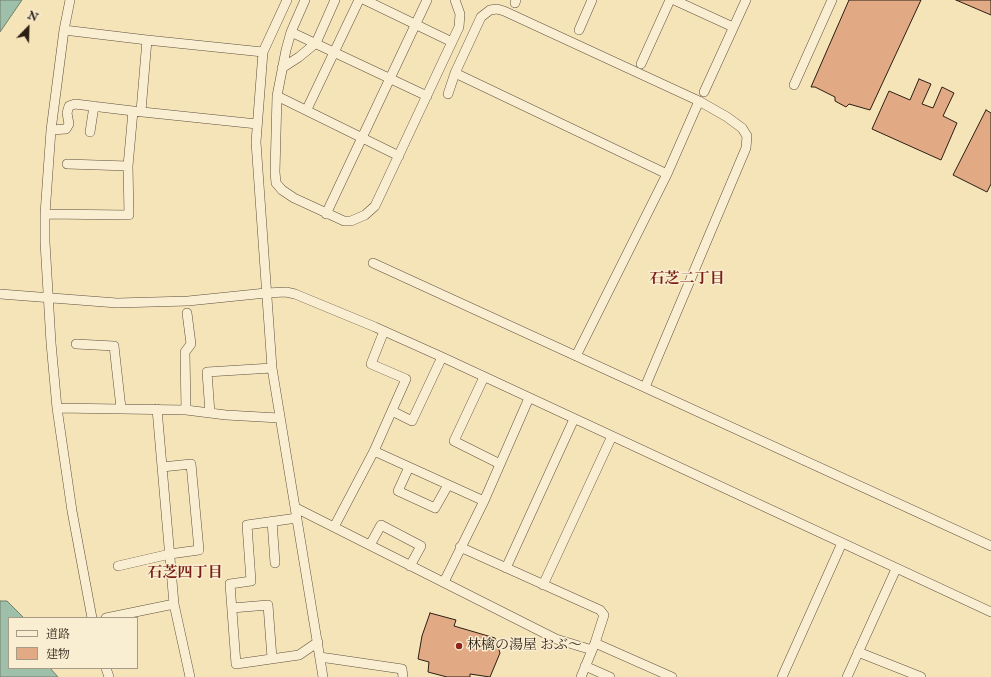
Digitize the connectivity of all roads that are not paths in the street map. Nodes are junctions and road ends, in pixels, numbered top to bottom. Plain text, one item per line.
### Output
1 (70, 0) edge
2 (286, 0) edge
3 (305, 0) edge
4 (335, 0) edge
5 (359, 0) edge
6 (365, 0) edge
7 (427, 0) edge
8 (455, 0) edge
9 (592, 0) edge
10 (670, 0) edge
11 (674, 0) edge
12 (746, 0) edge
13 (832, 0) edge
14 (416, 24) junction
15 (733, 27) junction
16 (64, 30) junction
17 (579, 30) dead end
18 (291, 32) junction
19 (147, 40) junction
20 (452, 42) junction
21 (316, 43) junction
22 (263, 52) junction
23 (334, 52) junction
24 (641, 64) dead end
25 (282, 68) junction
26 (455, 73) junction
27 (391, 78) junction
28 (794, 85) dead end
29 (704, 92) dead end
30 (448, 94) dead end
31 (277, 96) junction
32 (428, 96) junction
33 (699, 101) junction
34 (94, 106) junction
35 (306, 109) junction
36 (137, 111) junction
37 (257, 124) junction
38 (51, 130) junction
39 (90, 132) dead end
40 (363, 136) junction
41 (399, 156) junction
42 (67, 164) dead end
43 (128, 166) junction
44 (667, 174) junction
45 (45, 214) junction
46 (326, 214) junction
47 (373, 263) dead end
48 (266, 293) junction
49 (0, 294) edge
50 (48, 299) junction
51 (187, 313) dead end
52 (384, 331) junction
53 (76, 344) dead end
54 (576, 356) junction
55 (442, 357) junction
56 (272, 368) junction
57 (484, 377) junction
58 (645, 387) junction
59 (529, 398) junction
60 (57, 408) junction
61 (121, 408) junction
62 (157, 409) junction
63 (186, 410) junction
64 (392, 411) junction
65 (210, 413) junction
66 (279, 418) junction
67 (574, 419) junction
68 (612, 436) junction
69 (374, 451) junction
70 (500, 464) junction
71 (162, 467) junction
72 (409, 467) junction
73 (448, 485) junction
74 (484, 501) junction
75 (296, 508) junction
76 (297, 518) junction
77 (272, 521) junction
78 (334, 528) junction
79 (842, 543) junction
80 (370, 545) junction
81 (991, 546) edge
82 (460, 547) junction
83 (170, 554) junction
84 (275, 564) dead end
85 (118, 566) dead end
86 (410, 566) junction
87 (506, 568) junction
88 (896, 569) junction
89 (444, 582) junction
90 (544, 584) junction
91 (174, 604) junction
92 (232, 608) junction
93 (991, 612) edge
94 (92, 617) edge
95 (111, 617) edge
96 (318, 642) junction
97 (594, 647) junction
98 (858, 652) junction
99 (320, 657) junction
100 (272, 658) junction
101 (586, 666) junction
102 (898, 668) junction
103 (190, 677) edge
104 (323, 677) edge
105 (403, 677) edge
106 (581, 677) edge
107 (610, 677) edge
108 (672, 677) edge
109 (782, 677) edge
110 (847, 677) edge
111 (894, 677) edge
112 (921, 677) edge

1 - 16 street
2 - 22 street
3 - 18 street
4 - 21 street
5 - 23 street
6 - 14 street
7 - 14 street
8 - 20 street
9 - 17 street
10 - 24 street
11 - 15 street
12 - 15 street
13 - 28 street
14 - 20 street
14 - 27 street
15 - 29 street
16 - 19 street
16 - 38 street
18 - 21 street
18 - 25 street
19 - 22 street
19 - 36 street
20 - 32 street
21 - 23 street
21 - 25 street
22 - 37 street
23 - 27 street
23 - 35 street
25 - 31 street
26 - 30 street
26 - 33 street
26 - 44 street
27 - 32 street
27 - 40 street
31 - 35 street
31 - 46 street
32 - 41 street
33 - 44 street
33 - 58 street
34 - 36 street
34 - 38 street
34 - 39 street
35 - 40 street
36 - 37 street
36 - 43 street
37 - 48 street
38 - 45 street
40 - 41 street
40 - 46 street
41 - 46 street
42 - 43 street
43 - 45 street
44 - 54 street
45 - 50 street
47 - 54 street
48 - 50 street
48 - 52 street
48 - 56 street
49 - 50 street
50 - 60 street
51 - 63 street
52 - 55 street
52 - 64 street
53 - 61 street
54 - 58 street
55 - 57 street
55 - 64 street
56 - 65 street
56 - 66 street
57 - 59 street
57 - 70 street
58 - 81 street
59 - 67 street
59 - 70 street
60 - 61 street
60 - 94 street
61 - 62 street
62 - 63 street
62 - 71 street
63 - 65 street
64 - 69 street
65 - 66 street
66 - 75 street
67 - 68 street
67 - 87 street
68 - 79 street
68 - 90 street
69 - 72 street
69 - 78 street
70 - 74 street
71 - 83 street
71 - 83 street
72 - 73 street
72 - 73 street
73 - 74 street
74 - 82 street
75 - 76 street
75 - 78 street
76 - 77 street
76 - 96 street
77 - 84 street
77 - 92 street
78 - 80 street
79 - 88 street
79 - 109 street
80 - 86 street
80 - 86 street
82 - 87 street
82 - 89 street
83 - 85 street
83 - 91 street
86 - 89 street
87 - 90 street
88 - 93 street
88 - 98 street
89 - 97 street
90 - 97 street
91 - 95 street
91 - 103 street
92 - 100 street
92 - 100 street
96 - 99 street
96 - 100 street
97 - 101 street
97 - 108 street
98 - 102 street
98 - 110 street
99 - 104 street
99 - 105 street
101 - 106 street
101 - 107 street
102 - 111 street
102 - 112 street

